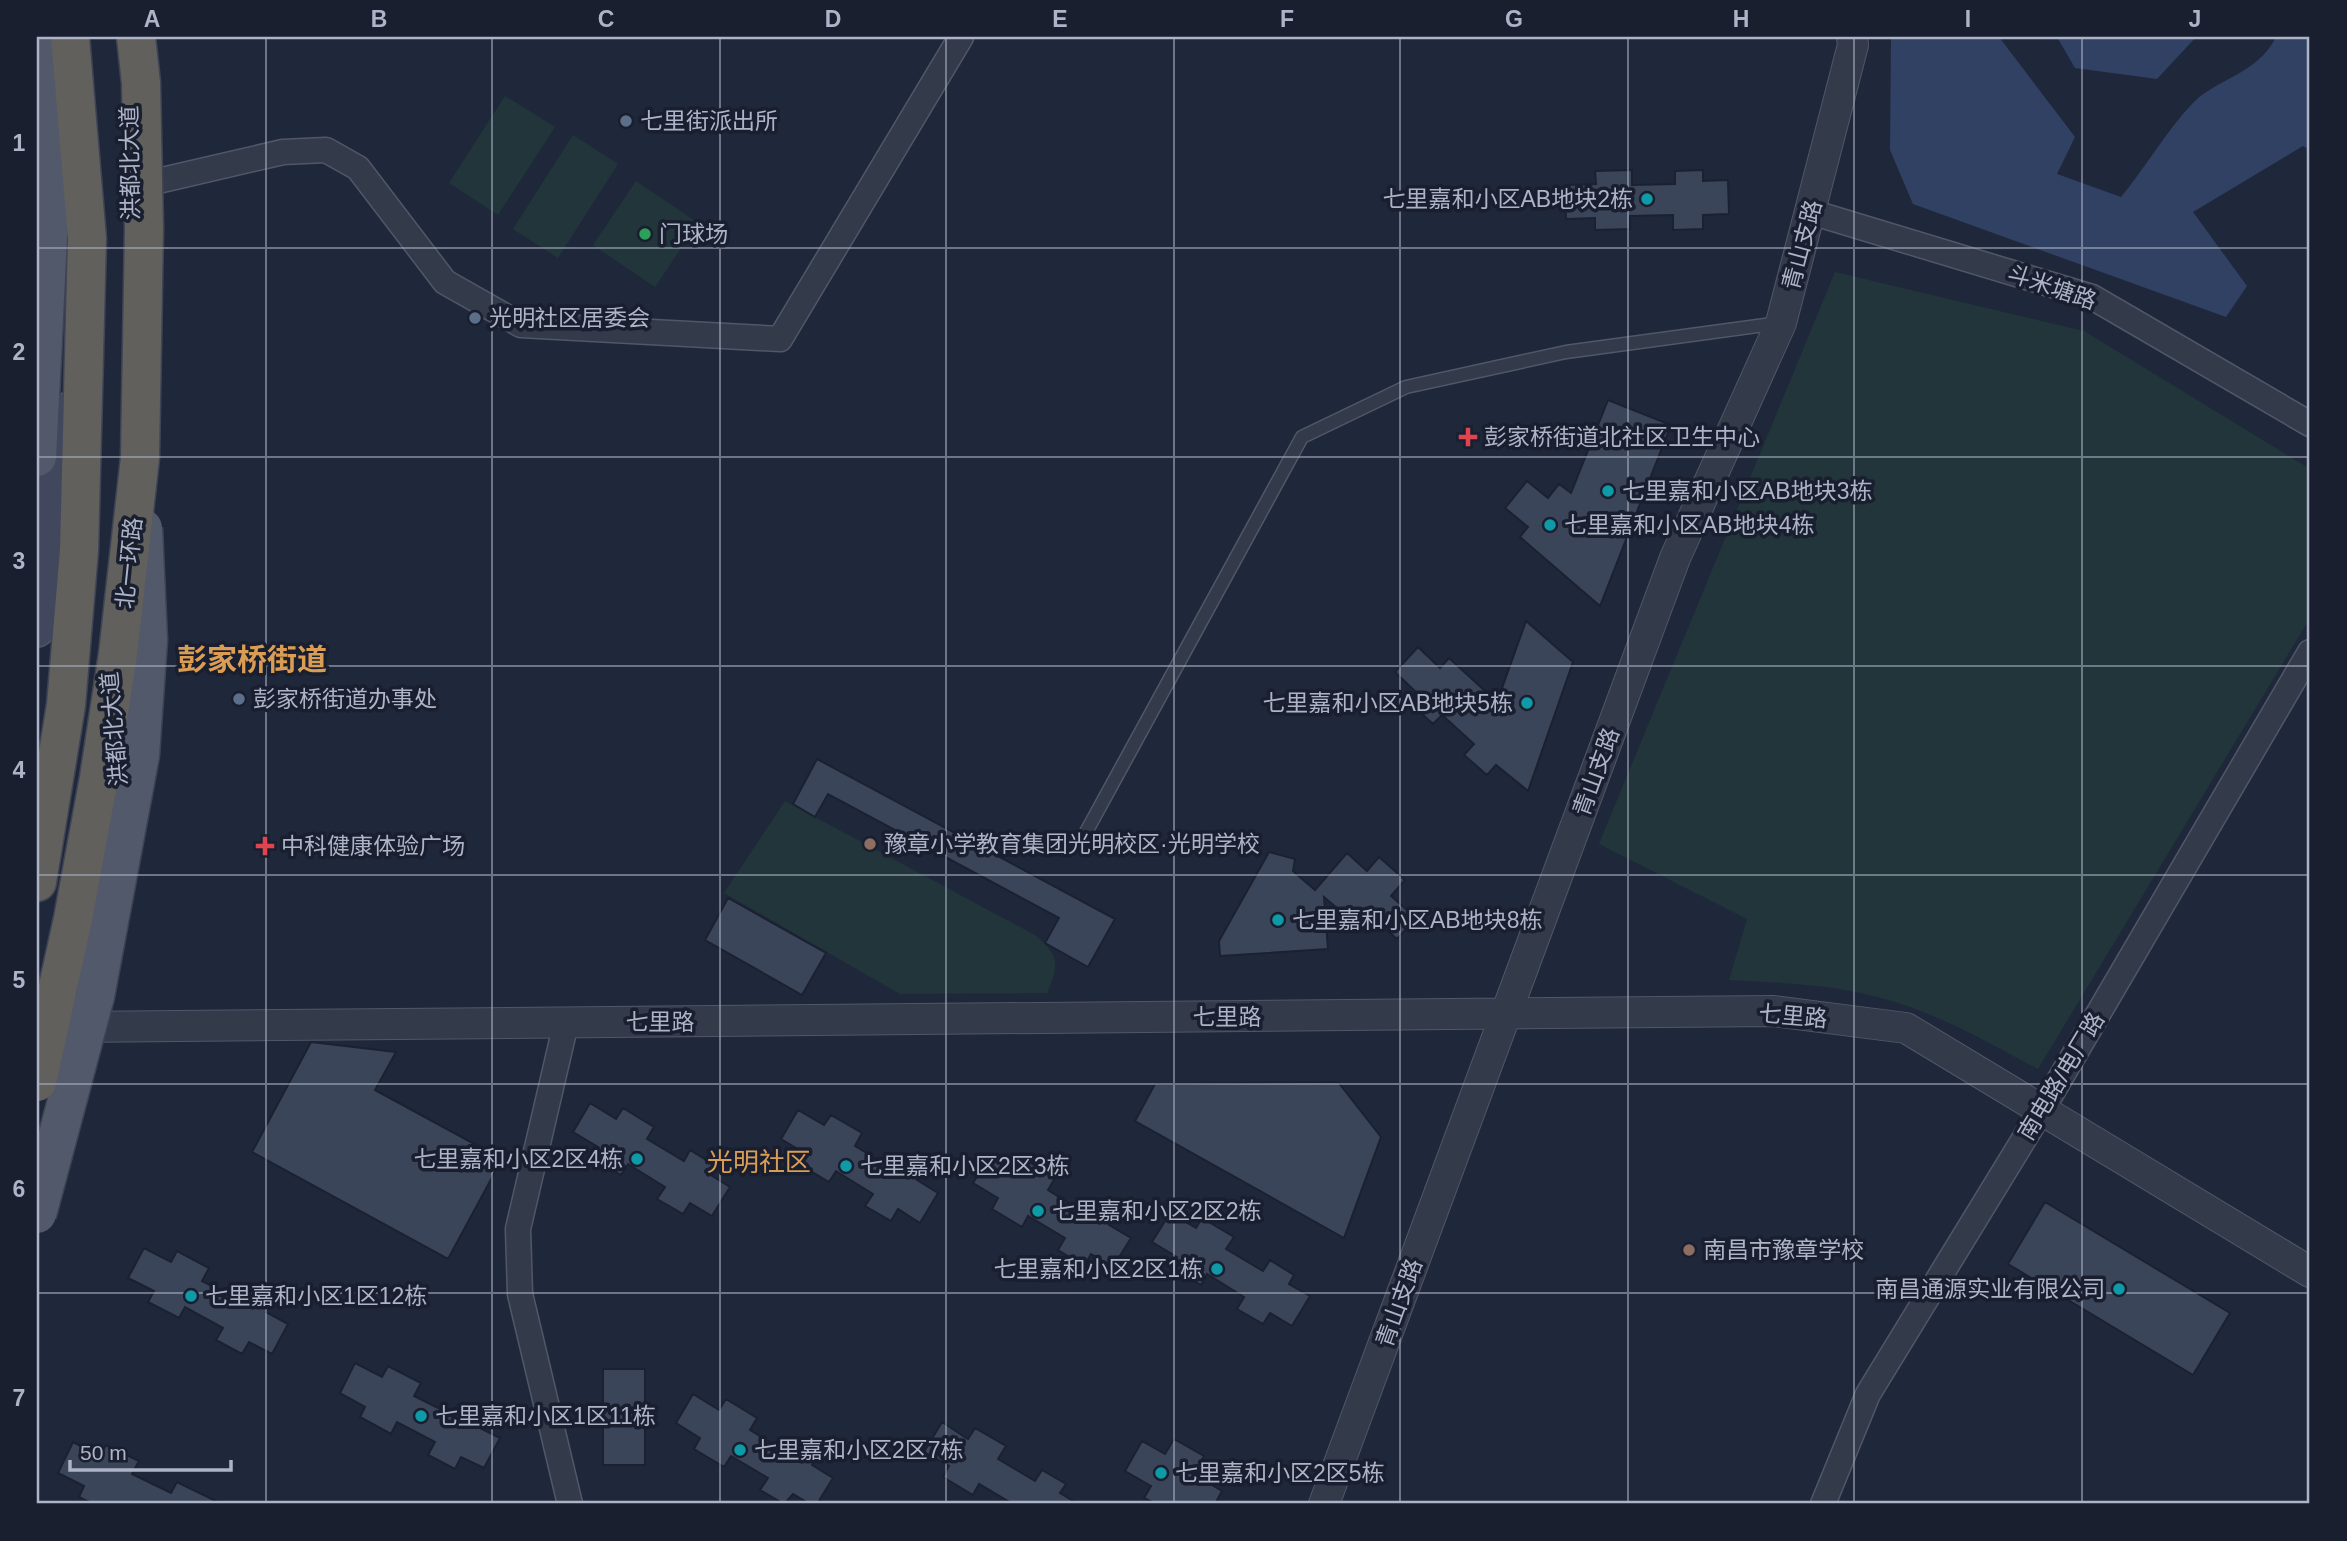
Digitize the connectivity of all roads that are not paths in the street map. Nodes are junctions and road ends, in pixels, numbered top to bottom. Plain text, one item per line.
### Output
1 (43, 37) edge
2 (69, 37) edge
3 (123, 37) edge
4 (136, 37) edge
5 (961, 37) edge
6 (1852, 37) edge
7 (131, 187) junction
8 (1811, 212) junction
9 (1780, 323) junction
10 (81, 357) junction
11 (2310, 424) edge
12 (37, 457) edge
13 (140, 458) junction
14 (37, 629) edge
15 (2310, 652) edge
16 (1085, 834) dead end
17 (37, 882) edge
18 (1506, 1015) junction
19 (566, 1023) junction
20 (74, 1027) junction
21 (37, 1082) edge
22 (2043, 1108) junction
23 (37, 1160) edge
24 (37, 1214) edge
25 (2310, 1272) edge
26 (570, 1504) edge
27 (1324, 1504) edge
28 (1823, 1504) edge

1 - 12 main road
2 - 10 highway
3 - 7 main road, 洪都北大道
4 - 13 highway, 北一环路, bridge
5 - 7 street
6 - 8 street, 青山支路
7 - 20 main road, 洪都北大道
8 - 9 street, 青山支路
8 - 11 street, 斗米塘路
9 - 16 lane
9 - 18 street, 青山支路
10 - 14 main road
10 - 17 highway
13 - 21 highway, 北一环路, bridge
13 - 24 main road, bridge
15 - 22 street, 南电路/电厂路
18 - 19 street, 七里路
18 - 22 street, 七里路
18 - 27 street, 青山支路
19 - 20 street, 七里路
19 - 26 street
20 - 23 main road, 洪都北大道
22 - 25 street, 七里路
22 - 28 street, 南电路/电厂路

